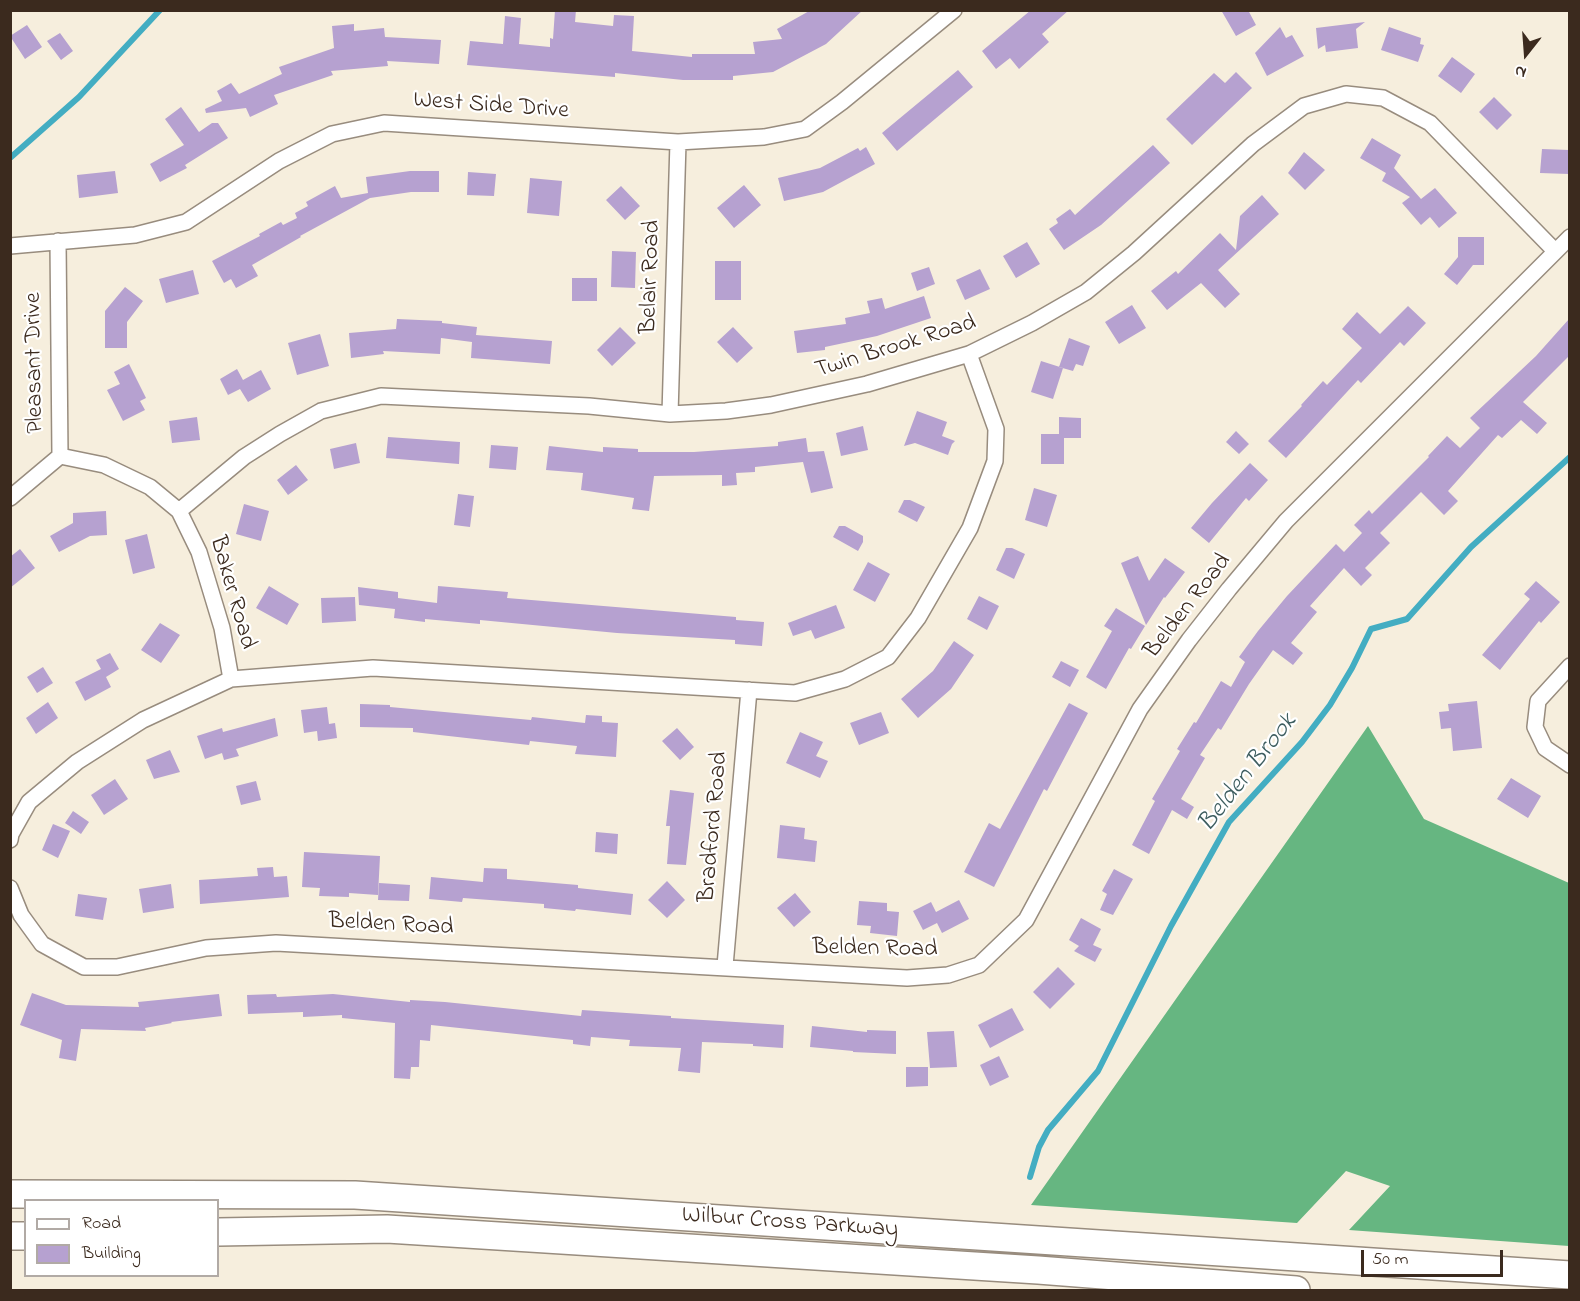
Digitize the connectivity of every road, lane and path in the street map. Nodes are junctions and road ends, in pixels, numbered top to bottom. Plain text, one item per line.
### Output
1 (954, 10) edge
2 (678, 142) junction
3 (1569, 237) edge
4 (58, 241) junction
5 (10, 246) edge
6 (1555, 251) junction
7 (969, 354) junction
8 (670, 414) junction
9 (60, 456) junction
10 (10, 498) edge
11 (179, 511) junction
12 (1569, 666) edge
13 (231, 679) junction
14 (749, 690) junction
15 (1569, 765) edge
16 (10, 840) edge
17 (10, 888) edge
18 (726, 966) junction
19 (10, 1194) edge
20 (219, 1232) edge
21 (1569, 1275) edge
22 (1296, 1290) edge

1 - 2 street, West Side Drive
2 - 4 street, West Side Drive
2 - 8 street, Belair Road
3 - 6 street, Belden Road
4 - 5 street, West Side Drive
4 - 9 street, Pleasant Drive
6 - 7 street, Twin Brook Road
6 - 18 street, Belden Road
7 - 8 street, Twin Brook Road
7 - 14 street
8 - 11 street, Twin Brook Road
9 - 10 street, Pleasant Drive
9 - 11 street, Baker Road
11 - 13 street, Baker Road
12 - 15 street
13 - 14 street
13 - 16 street
14 - 18 street, Bradford Road
17 - 18 street, Belden Road
19 - 21 highway, Wilbur Cross Parkway
20 - 22 highway, Wilbur Cross Parkway

